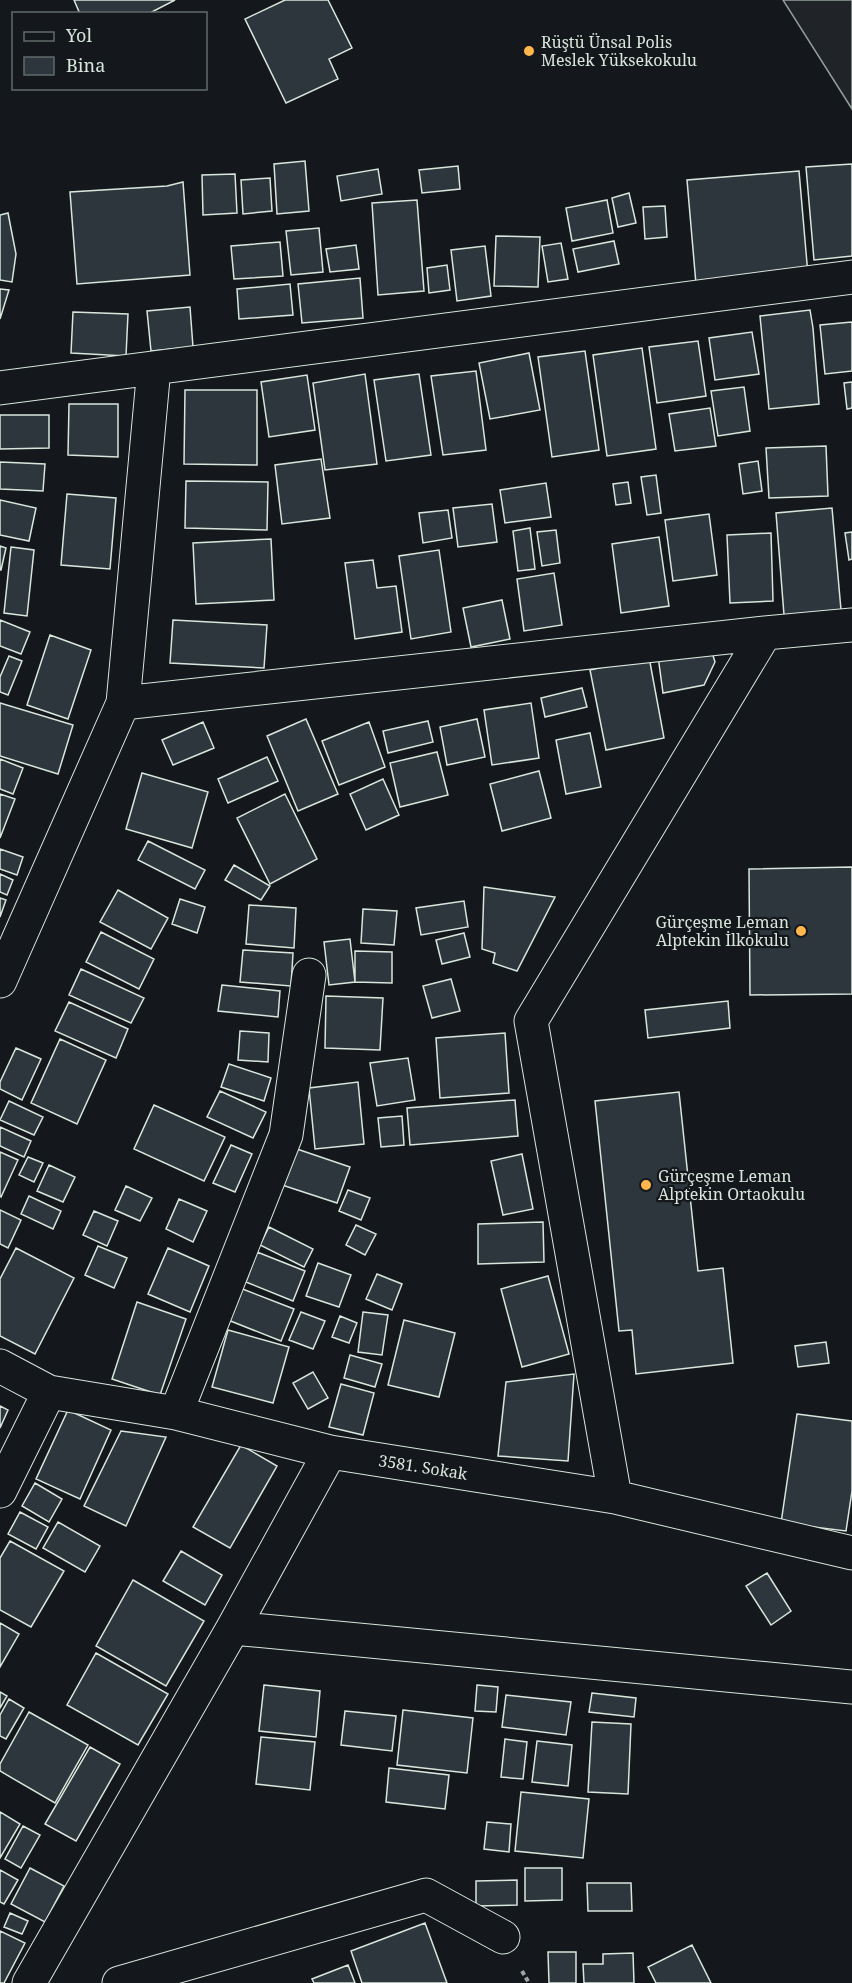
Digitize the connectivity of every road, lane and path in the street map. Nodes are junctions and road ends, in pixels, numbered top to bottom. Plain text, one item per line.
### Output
1 (852, 277) edge
2 (154, 368) junction
3 (0, 388) edge
4 (852, 625) edge
5 (765, 633) junction
6 (123, 703) junction
7 (309, 975) dead end
8 (0, 981) edge
9 (0, 1366) edge
10 (49, 1392) junction
11 (176, 1413) junction
12 (330, 1452) junction
13 (0, 1491) edge
14 (615, 1497) junction
15 (852, 1553) edge
16 (233, 1628) junction
17 (852, 1687) edge
18 (503, 1937) dead end
19 (29, 1983) edge
20 (119, 1983) edge

1 - 2 street
2 - 3 street
2 - 6 street
4 - 5 street
5 - 6 street
5 - 14 street
6 - 8 street
7 - 11 street
9 - 10 street, 3581. Sokak
10 - 11 street, 3581. Sokak
10 - 13 street
11 - 12 street, 3581. Sokak
12 - 14 street, 3581. Sokak
12 - 16 street
14 - 15 street, 3581. Sokak
16 - 17 street
16 - 19 street
18 - 20 street

